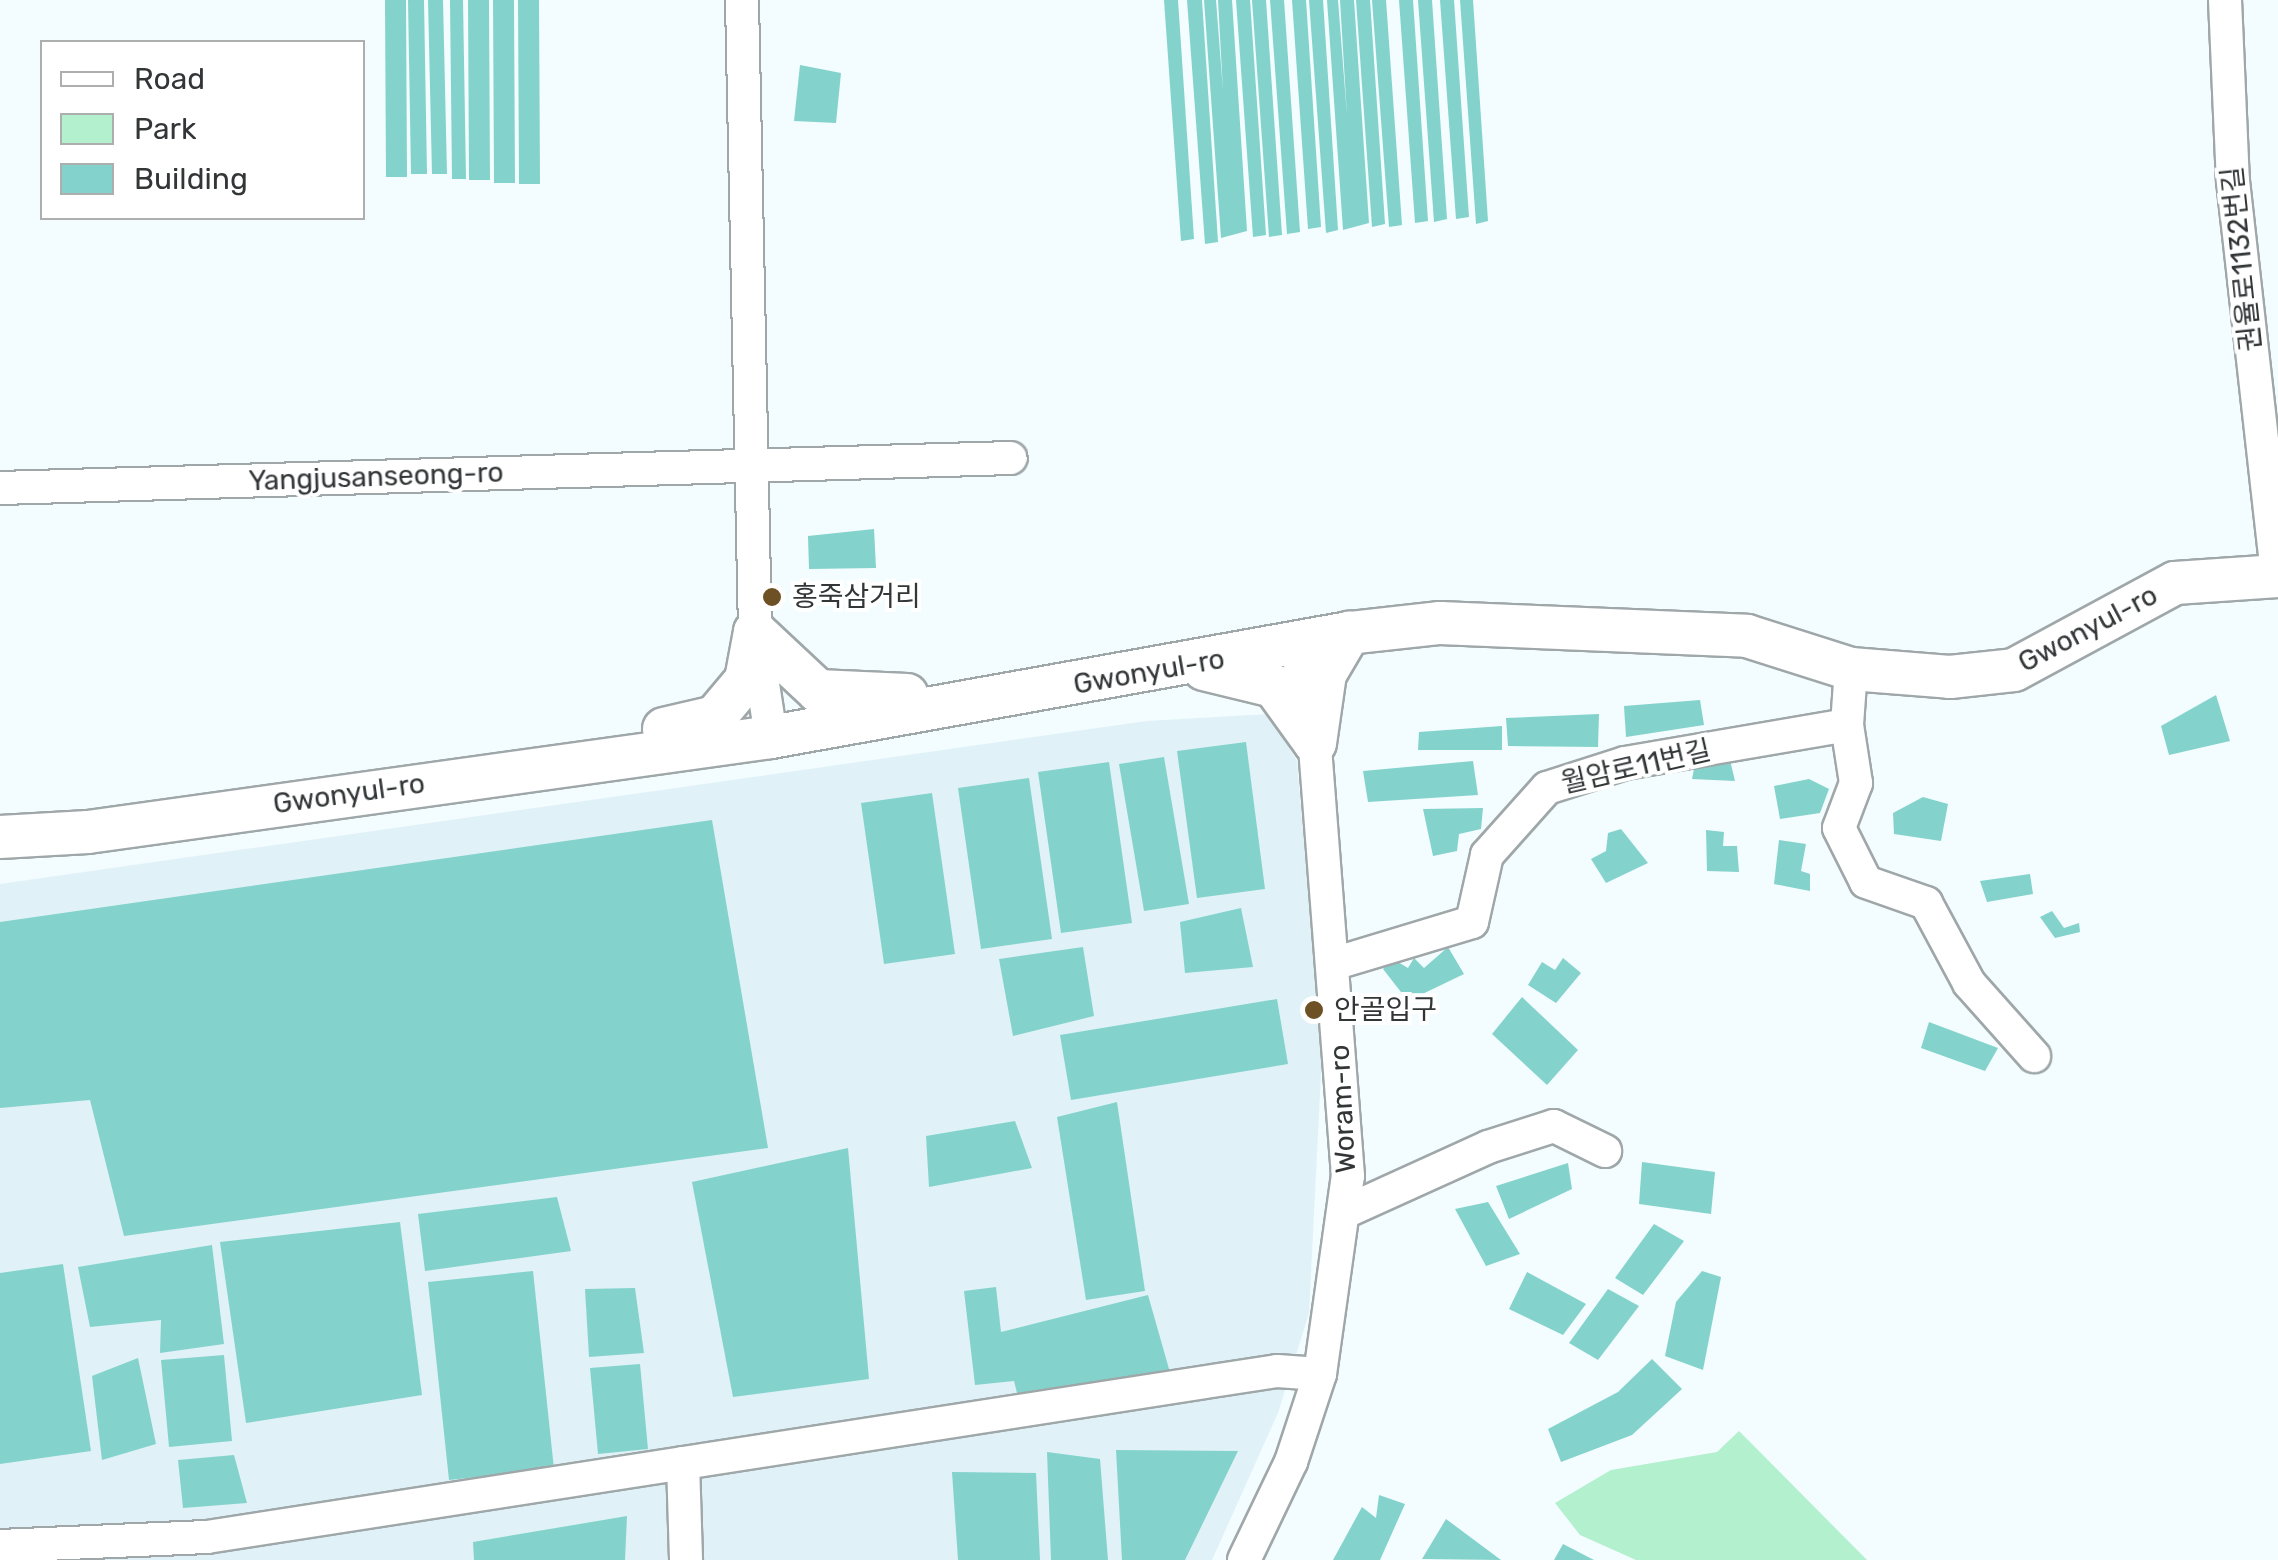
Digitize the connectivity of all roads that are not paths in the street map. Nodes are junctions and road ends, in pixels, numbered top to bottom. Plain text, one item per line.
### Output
1 (742, 0) edge
2 (2225, 0) edge
3 (1010, 458) dead end
4 (752, 466) junction
5 (0, 488) edge
6 (2277, 576) edge
7 (755, 632) junction
8 (1349, 633) junction
9 (1296, 644) junction
10 (1189, 666) junction
11 (1851, 669) junction
12 (977, 702) junction
13 (1847, 725) junction
14 (770, 737) junction
15 (1316, 743) junction
16 (590, 758) junction
17 (0, 837) edge
18 (1333, 964) junction
19 (2034, 1056) dead end
20 (1604, 1151) dead end
21 (1345, 1212) junction
22 (1320, 1374) junction
23 (683, 1463) junction
24 (0, 1546) edge
25 (686, 1560) edge
26 (1244, 1560) edge

1 - 4 street
2 - 6 street, 권율로1132번길
3 - 4 street, Yangjusanseong-ro
4 - 5 street, Yangjusanseong-ro
4 - 7 street
6 - 11 main road, Gwonyul-ro
7 - 12 main road
7 - 14 street
7 - 16 main road
8 - 9 main road, Gwonyul-ro
8 - 11 main road, Gwonyul-ro
8 - 15 main road
9 - 10 main road, Gwonyul-ro
9 - 15 street, Woram-ro
10 - 12 main road, Gwonyul-ro
10 - 15 main road
11 - 13 street
12 - 14 main road, Gwonyul-ro
13 - 18 street, 월암로11번길
13 - 19 street
14 - 16 main road, Gwonyul-ro
15 - 18 street, Woram-ro
16 - 17 main road, Gwonyul-ro
18 - 21 street, Woram-ro
20 - 21 street
21 - 22 street, Woram-ro
22 - 23 street
22 - 26 street, Woram-ro
23 - 24 street
23 - 25 street

